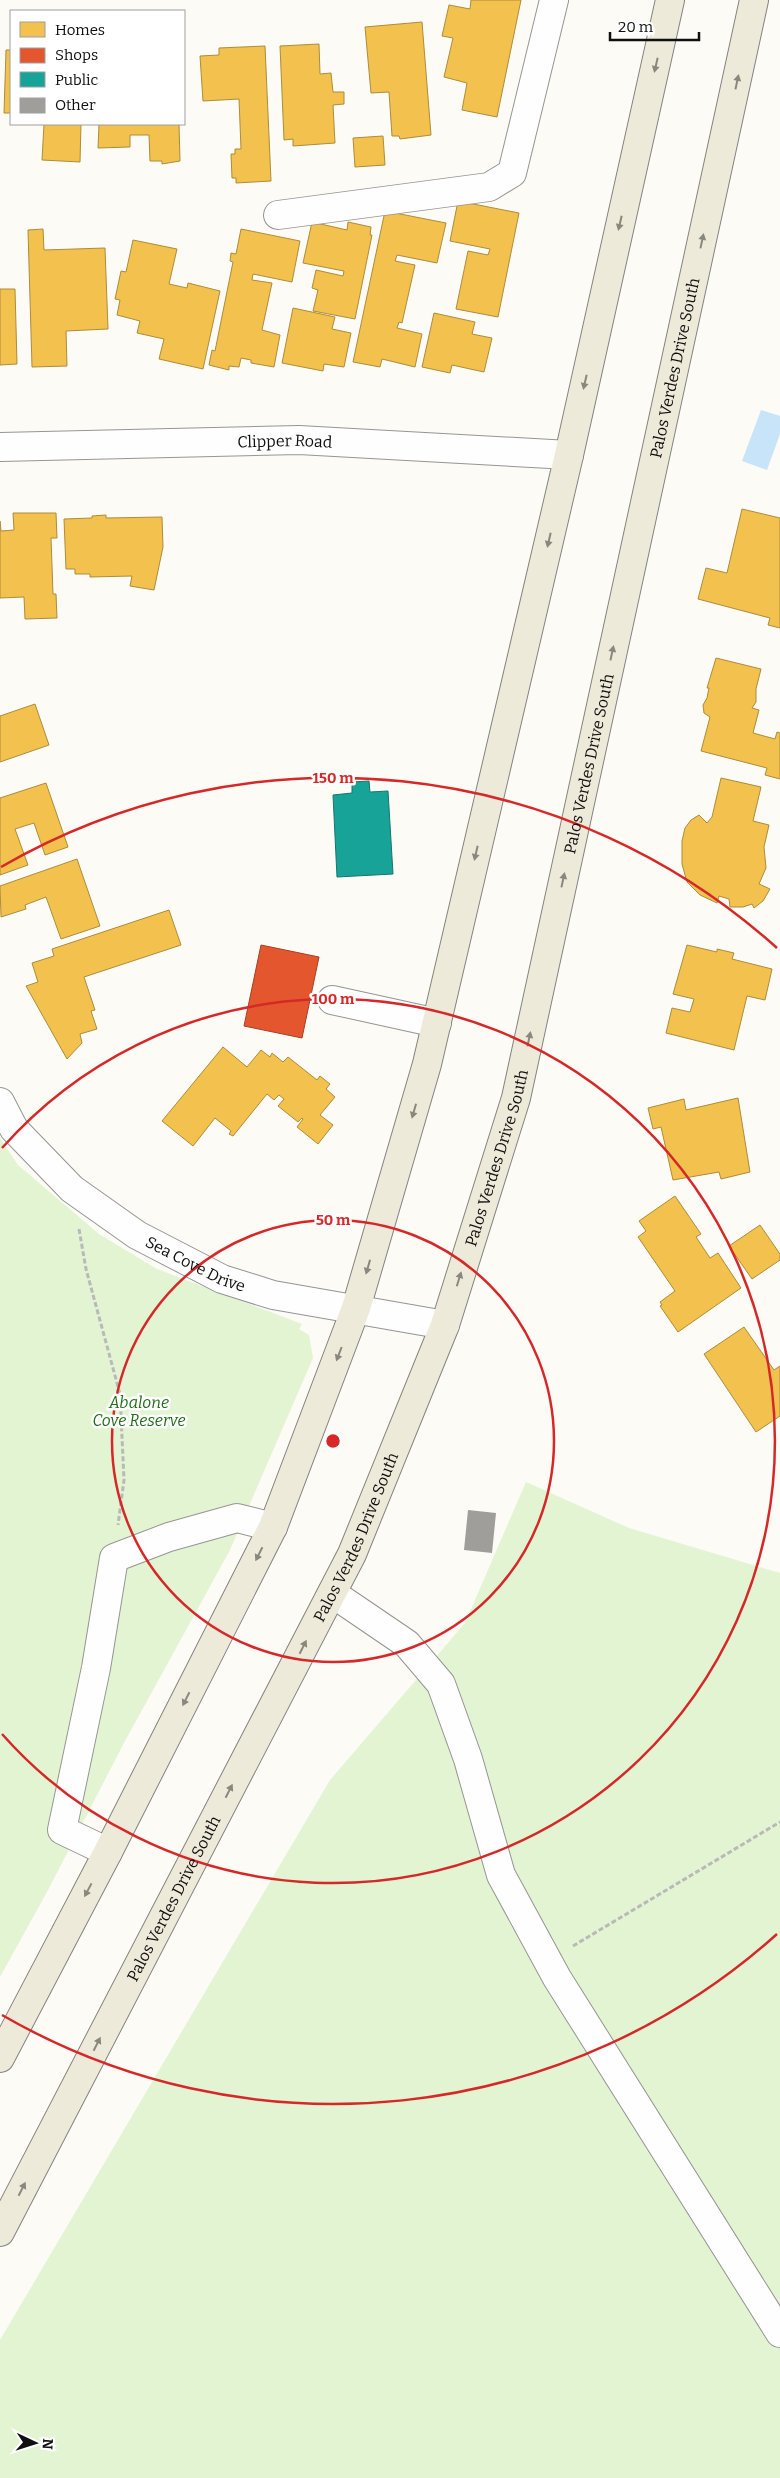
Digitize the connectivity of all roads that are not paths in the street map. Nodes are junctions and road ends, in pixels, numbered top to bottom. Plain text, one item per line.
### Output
1 (554, 0) edge
2 (670, 0) edge
3 (754, 0) edge
4 (278, 215) dead end
5 (0, 447) edge
6 (569, 454) junction
7 (332, 1000) dead end
8 (437, 1023) junction
9 (0, 1102) edge
10 (356, 1308) junction
11 (445, 1325) junction
12 (273, 1527) junction
13 (332, 1593) junction
14 (108, 1852) junction
15 (0, 2058) edge
16 (0, 2232) edge
17 (780, 2333) edge

1 - 4 street
2 -> 6 main road
11 -> 3 main road, Palos Verdes Drive South
5 - 6 street, Clipper Road
6 -> 8 main road
7 - 8 street
8 -> 10 main road
9 - 10 street, Sea Cove Drive
10 - 11 street, Sea Cove Drive
10 -> 12 main road
11 - 13 main road, Palos Verdes Drive South
12 -> 14 main road
12 - 14 street
16 -> 13 main road, Palos Verdes Drive South
13 - 17 street
14 -> 15 main road

